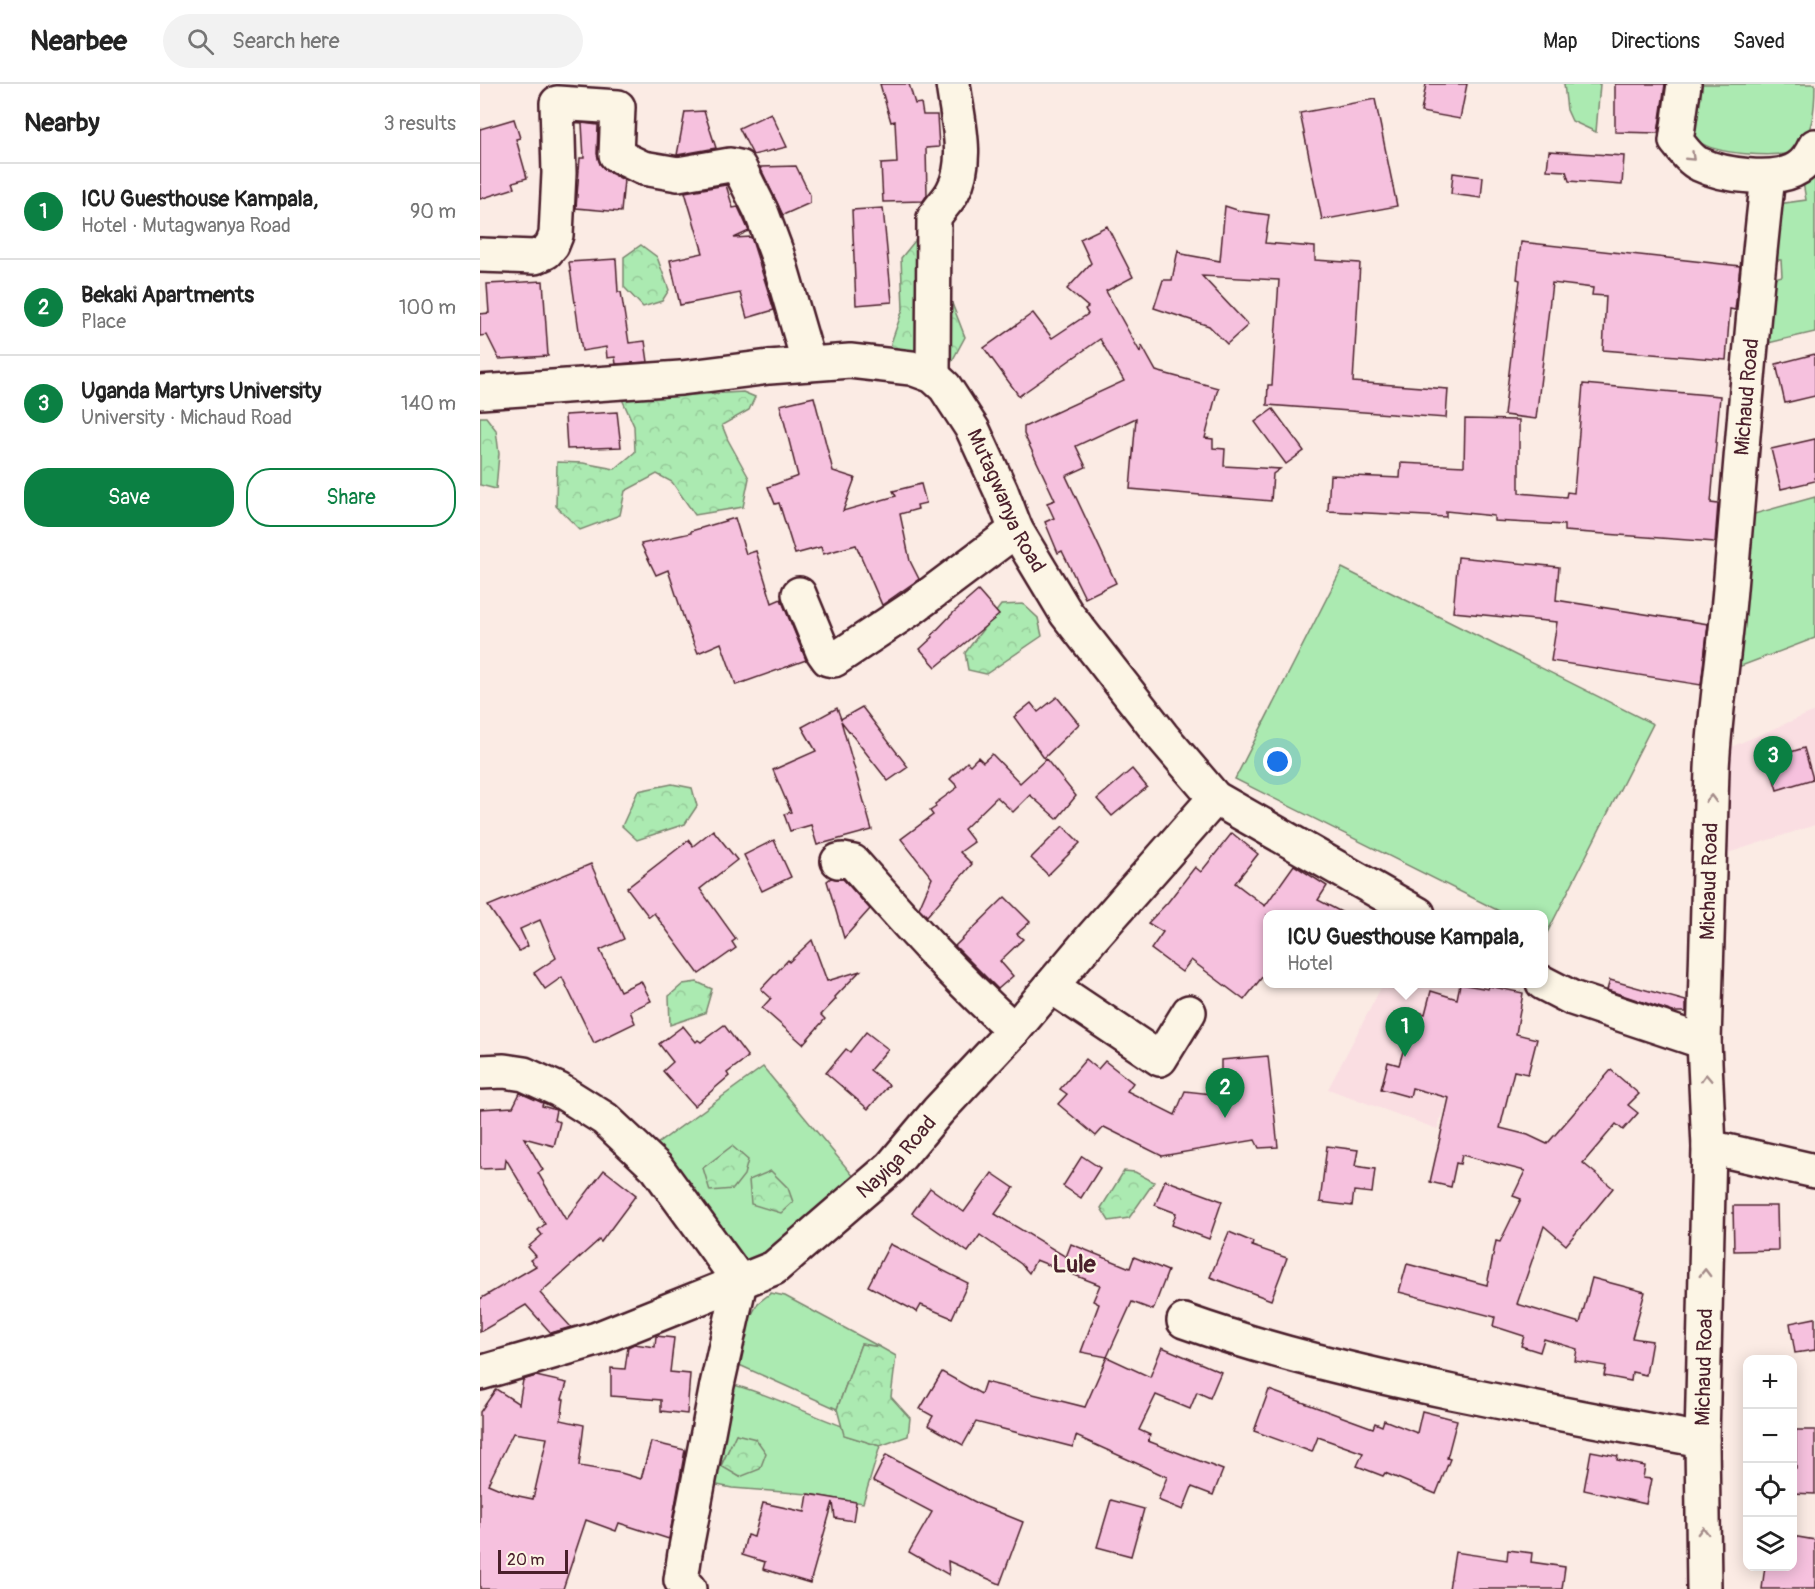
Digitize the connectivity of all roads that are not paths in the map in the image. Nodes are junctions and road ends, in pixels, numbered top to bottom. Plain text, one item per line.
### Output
1 (953, 84) edge
2 (1684, 84) edge
3 (1815, 146) edge
4 (1768, 177) junction
5 (480, 255) edge
6 (809, 364) junction
7 (933, 376) junction
8 (480, 392) edge
9 (1016, 530) junction
10 (799, 594) dead end
11 (1215, 798) junction
12 (838, 861) dead end
13 (1409, 910) edge
14 (1051, 986) junction
15 (1548, 986) edge
16 (1189, 1012) dead end
17 (1014, 1030) junction
18 (1704, 1042) junction
19 (480, 1072) edge
20 (1708, 1146) junction
21 (1815, 1172) edge
22 (741, 1282) junction
23 (1184, 1321) dead end
24 (480, 1373) edge
25 (1702, 1440) junction
26 (688, 1589) edge
27 (1704, 1589) edge

1 - 7 street
2 -> 4 street
3 - 4 street
18 -> 4 street, Michaud Road
5 - 6 street
6 - 7 street
6 - 8 street
7 - 9 street, Mutagwanya Road
9 - 10 street
9 - 11 street, Mutagwanya Road
11 - 13 street, Mutagwanya Road
11 - 14 street, Nayiga Road
12 - 17 street
14 - 16 street
14 - 17 street, Nayiga Road
15 - 18 street
17 - 22 street, Nayiga Road
20 -> 18 street, Michaud Road
19 - 22 street
20 - 21 street
25 -> 20 street, Michaud Road
22 - 24 street, Nayiga Road
22 - 26 street
23 - 25 street
27 -> 25 street, Michaud Road

